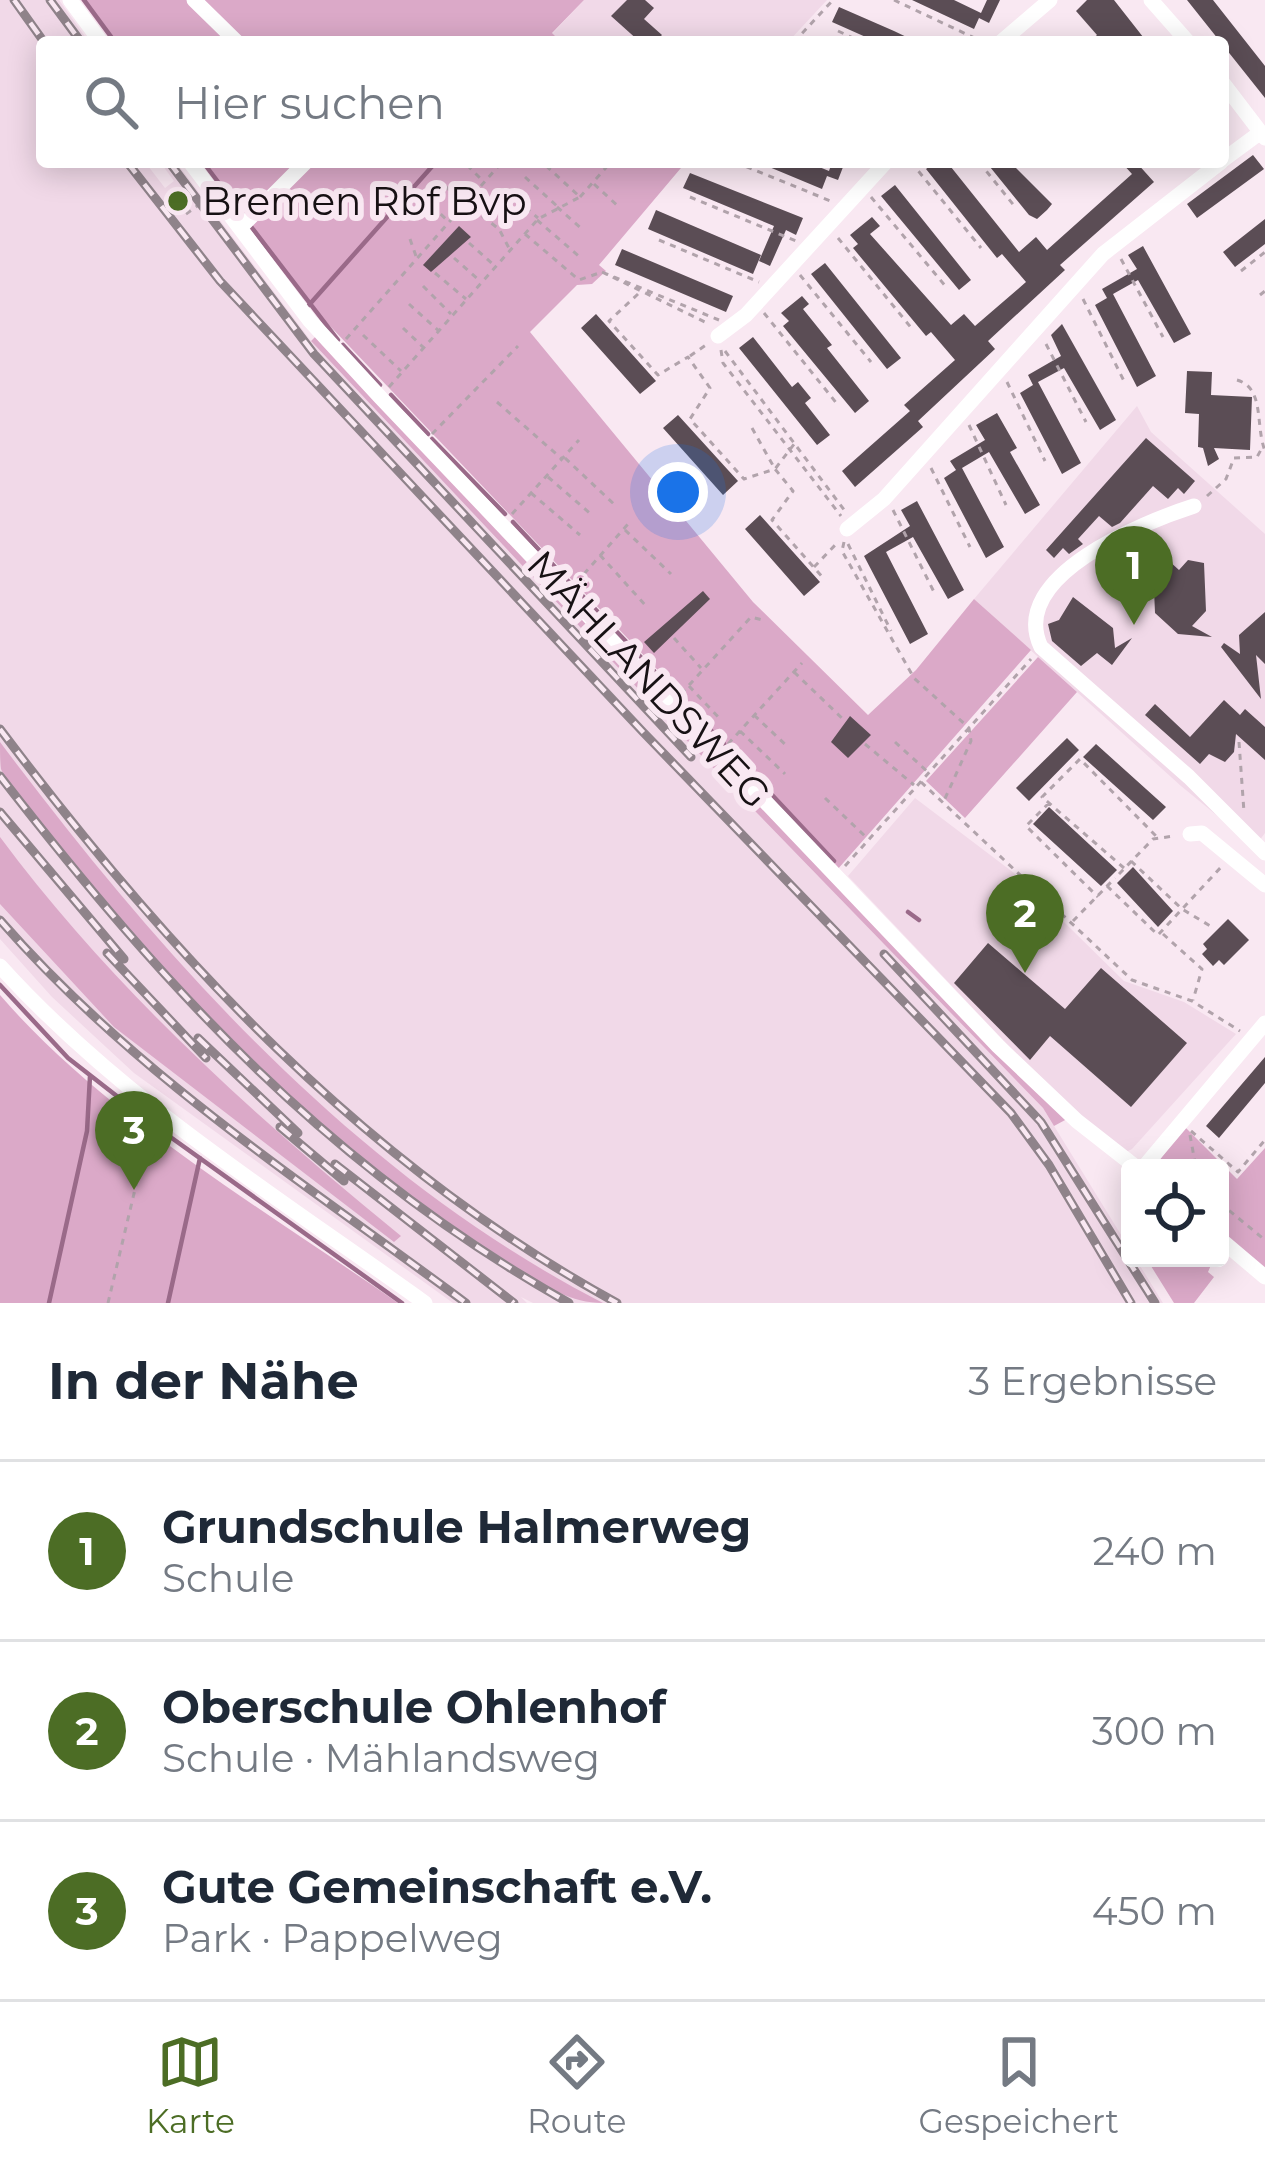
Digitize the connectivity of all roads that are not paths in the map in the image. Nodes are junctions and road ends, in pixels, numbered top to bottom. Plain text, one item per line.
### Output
1 (70, 0) edge
2 (194, 0) edge
3 (1050, 0) edge
4 (1151, 0) edge
5 (97, 36) edge
6 (231, 36) edge
7 (1008, 36) edge
8 (1183, 36) edge
9 (1229, 91) edge
10 (1263, 135) edge
11 (1229, 157) edge
12 (194, 168) edge
13 (300, 168) edge
14 (881, 168) edge
15 (1213, 168) edge
16 (240, 228) junction
17 (720, 335) road end
18 (1194, 506) road end
19 (847, 530) road end
20 (1206, 796) junction
21 (1265, 853) edge
22 (1265, 885) edge
23 (0, 966) edge
24 (1265, 1023) edge
25 (1128, 1159) edge
26 (1150, 1159) edge
27 (1229, 1247) edge
28 (1265, 1277) edge
29 (425, 1303) edge

1 - 5 street
2 - 6 street
3 - 7 street
4 - 8 street
9 - 10 street
10 - 11 street
12 - 16 street, MÄHLANDSWEG
13 - 16 street
14 - 17 street
15 - 19 street
16 - 25 street, MÄHLANDSWEG
18 - 20 street
20 - 21 street
20 - 22 street
23 - 29 street
24 - 26 street
27 - 28 street

